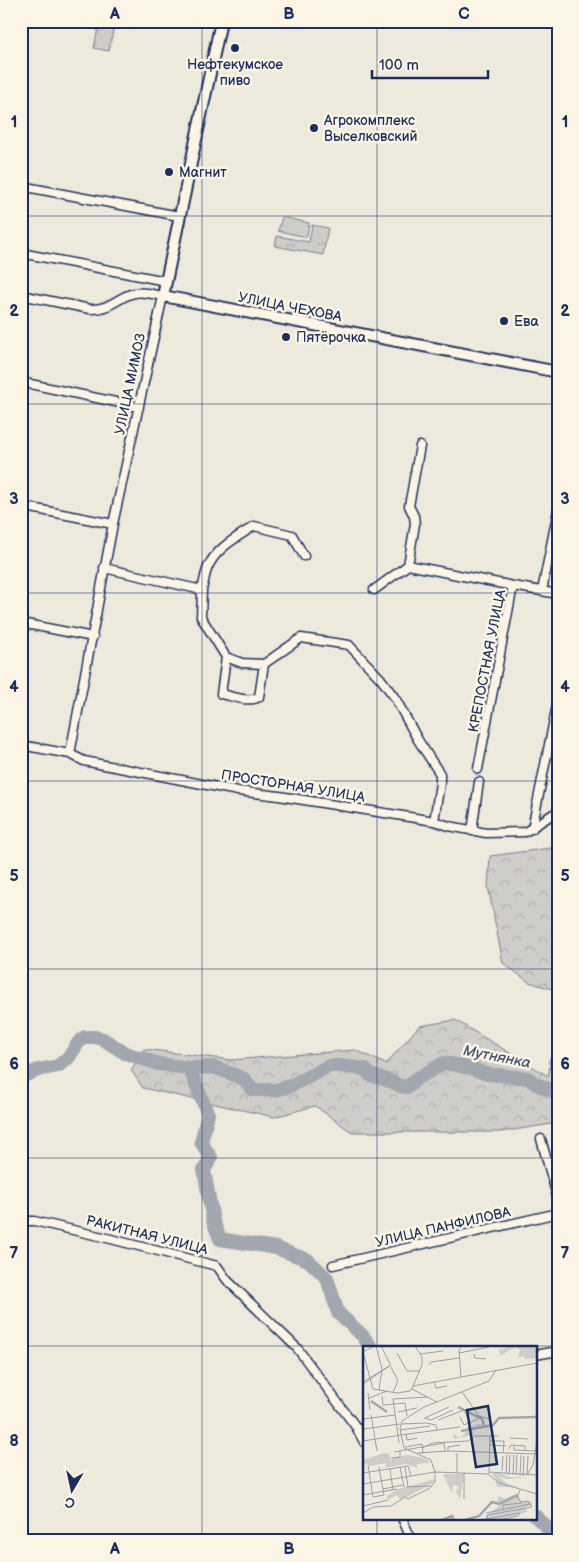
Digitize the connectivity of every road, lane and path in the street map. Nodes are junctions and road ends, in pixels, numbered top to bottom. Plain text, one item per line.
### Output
1 (221, 21) edge
2 (21, 186) edge
3 (180, 216) junction
4 (21, 253) edge
5 (166, 281) junction
6 (21, 295) edge
7 (163, 296) junction
8 (558, 372) edge
9 (21, 382) edge
10 (139, 407) junction
11 (420, 446) dead end
12 (21, 506) edge
13 (558, 510) edge
14 (113, 524) junction
15 (304, 556) dead end
16 (408, 565) junction
17 (104, 568) junction
18 (513, 586) junction
19 (202, 590) junction
20 (374, 590) dead end
21 (542, 591) junction
22 (558, 594) edge
23 (21, 623) edge
24 (93, 637) junction
25 (226, 657) junction
26 (264, 664) junction
27 (558, 700) edge
28 (21, 745) edge
29 (70, 754) junction
30 (478, 769) dead end
31 (479, 782) dead end
32 (558, 811) edge
33 (434, 821) junction
34 (532, 829) junction
35 (472, 831) junction
36 (541, 1139) dead end
37 (558, 1200) edge
38 (558, 1215) edge
39 (21, 1221) edge
40 (333, 1265) dead end
41 (558, 1352) edge
42 (536, 1355) edge
43 (363, 1440) edge
44 (403, 1520) edge
45 (412, 1541) edge

1 - 3 street, УЛИЦА МИМОЗ
2 - 3 street
3 - 5 street, УЛИЦА МИМОЗ
4 - 5 street
5 - 7 street, УЛИЦА МИМОЗ
6 - 7 street, УЛИЦА ЧЕХОВА
7 - 8 street, УЛИЦА ЧЕХОВА
7 - 10 street, УЛИЦА МИМОЗ
9 - 10 street
10 - 14 street, УЛИЦА МИМОЗ
11 - 16 street
12 - 14 street
13 - 21 street
14 - 17 street, УЛИЦА МИМОЗ
15 - 19 street
16 - 18 street
16 - 20 street
17 - 19 street
17 - 24 street, УЛИЦА МИМОЗ
18 - 21 street, КРЕПОСТНАЯ УЛИЦА
18 - 30 street, КРЕПОСТНАЯ УЛИЦА
19 - 25 street
21 - 22 street, КРЕПОСТНАЯ УЛИЦА
23 - 24 street
24 - 29 street, УЛИЦА МИМОЗ
25 - 26 street
25 - 26 street
26 - 33 street
27 - 34 street
28 - 29 street, ПРОСТОРНАЯ УЛИЦА
29 - 33 street, ПРОСТОРНАЯ УЛИЦА
31 - 35 street
32 - 34 street, ПРОСТОРНАЯ УЛИЦА
33 - 35 street, ПРОСТОРНАЯ УЛИЦА
34 - 35 street, ПРОСТОРНАЯ УЛИЦА
36 - 37 street
38 - 40 street, УЛИЦА ПАНФИЛОВА
39 - 43 street, РАКИТНАЯ УЛИЦА
41 - 42 street
44 - 45 street

